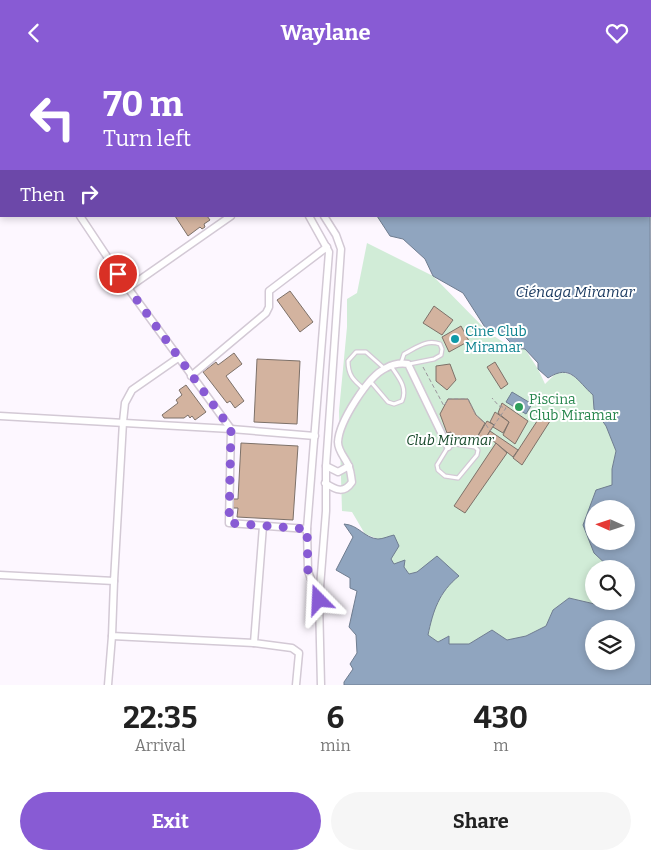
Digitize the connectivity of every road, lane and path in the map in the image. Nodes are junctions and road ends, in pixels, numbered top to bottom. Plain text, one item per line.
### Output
1 (81, 217) edge
2 (230, 217) edge
3 (310, 217) edge
4 (325, 217) edge
5 (326, 247) junction
6 (128, 288) junction
7 (178, 358) junction
8 (420, 361) junction
9 (405, 364) junction
10 (387, 367) junction
11 (191, 376) junction
12 (371, 381) junction
13 (364, 389) junction
14 (492, 398) dead end
15 (0, 416) edge
16 (122, 422) junction
17 (231, 429) junction
18 (315, 436) junction
19 (448, 447) junction
20 (326, 466) junction
21 (349, 466) junction
22 (326, 483) junction
23 (263, 526) junction
24 (307, 529) junction
25 (0, 575) edge
26 (114, 581) junction
27 (319, 600) junction
28 (112, 636) junction
29 (254, 643) junction
30 (108, 685) edge
31 (296, 685) edge
32 (321, 685) edge

1 - 6 street
2 - 6 street
3 - 5 street
4 - 20 street
5 - 11 street
5 - 18 street
6 - 7 street
7 - 11 street
7 - 16 street
8 - 9 lane
8 - 9 lane
8 - 14 path
9 - 10 street
9 - 19 street
10 - 12 street
10 - 12 lane
10 - 13 lane
11 - 17 street
12 - 13 street
13 - 21 street
15 - 16 street
16 - 17 street
16 - 26 street
17 - 18 street
17 - 23 street
18 - 24 street
19 - 19 lane
20 - 21 street
20 - 22 street
21 - 22 street
22 - 27 street
23 - 24 street
23 - 29 street
24 - 27 street
25 - 26 street
26 - 28 street
27 - 32 street
28 - 29 street
28 - 30 street
29 - 31 street

